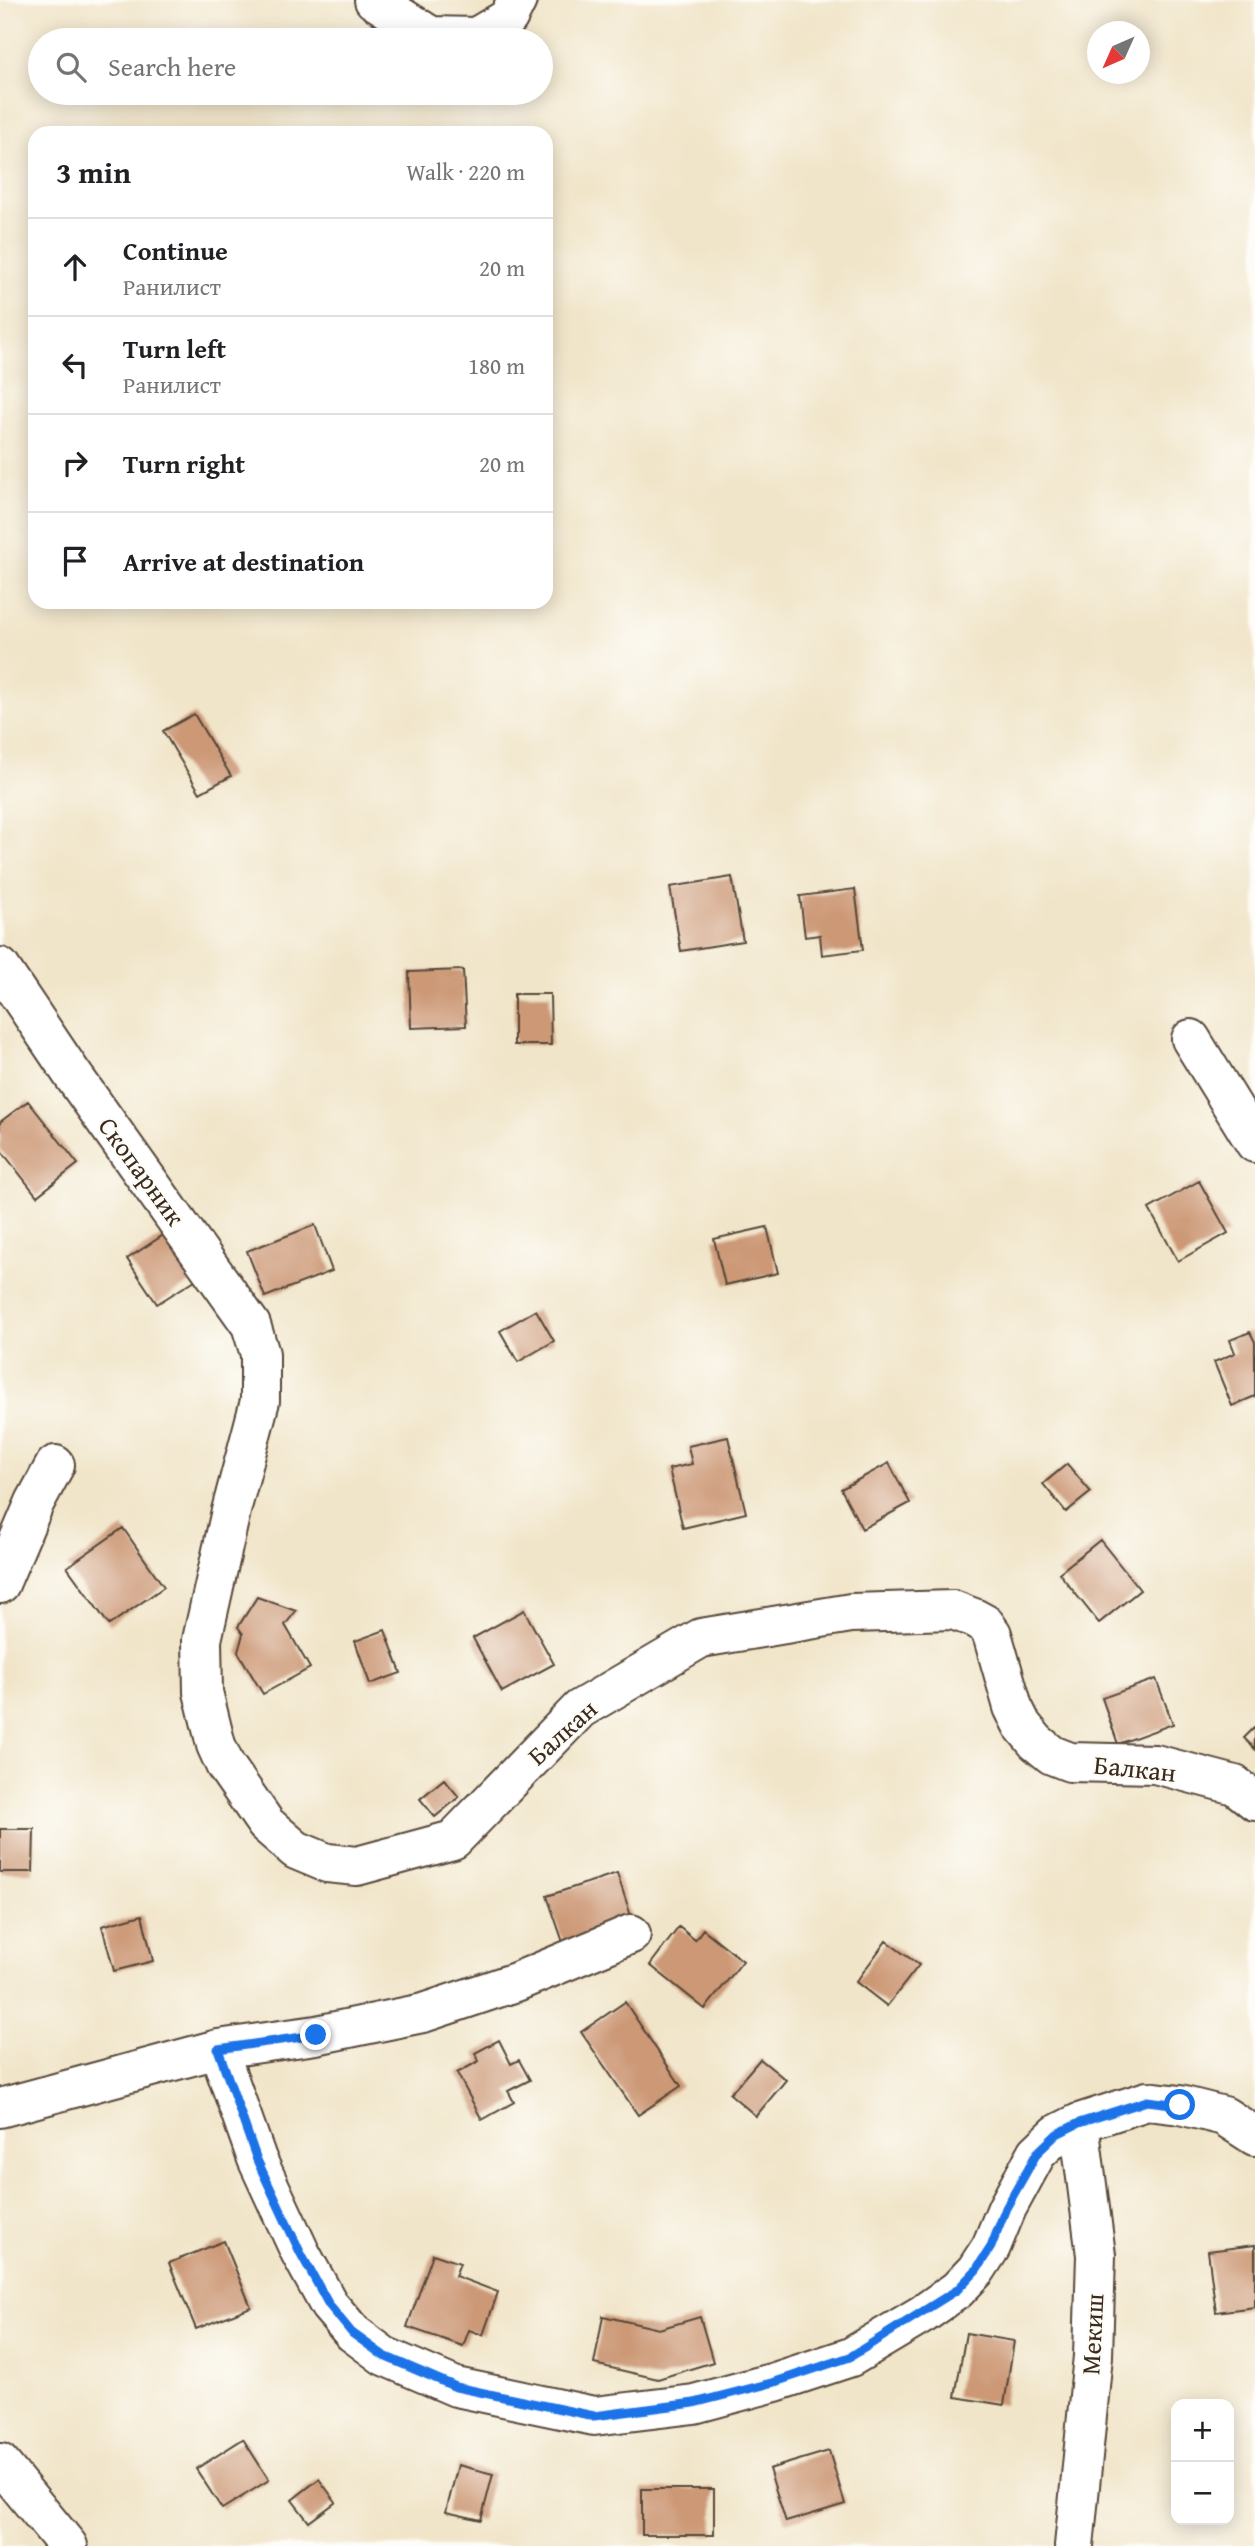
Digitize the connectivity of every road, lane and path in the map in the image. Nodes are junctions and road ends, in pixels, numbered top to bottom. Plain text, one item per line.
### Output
1 (374, 0) edge
2 (517, 0) edge
3 (418, 28) edge
4 (491, 28) edge
5 (0, 967) edge
6 (1191, 1038) dead end
7 (1255, 1143) edge
8 (261, 1384) joint
9 (55, 1465) dead end
10 (0, 1584) edge
11 (1255, 1801) edge
12 (631, 1934) dead end
13 (218, 2049) junction
14 (0, 2108) edge
15 (1079, 2123) junction
16 (1255, 2136) edge
17 (0, 2463) edge
18 (68, 2546) edge
19 (1074, 2546) edge

1 - 3 street
2 - 4 street
5 - 8 street, Скопарник
6 - 7 street
8 - 11 street, Балкан
9 - 10 street
12 - 13 street
13 - 14 street
13 - 15 street
15 - 16 street
15 - 19 street, Мекиш
17 - 18 street

